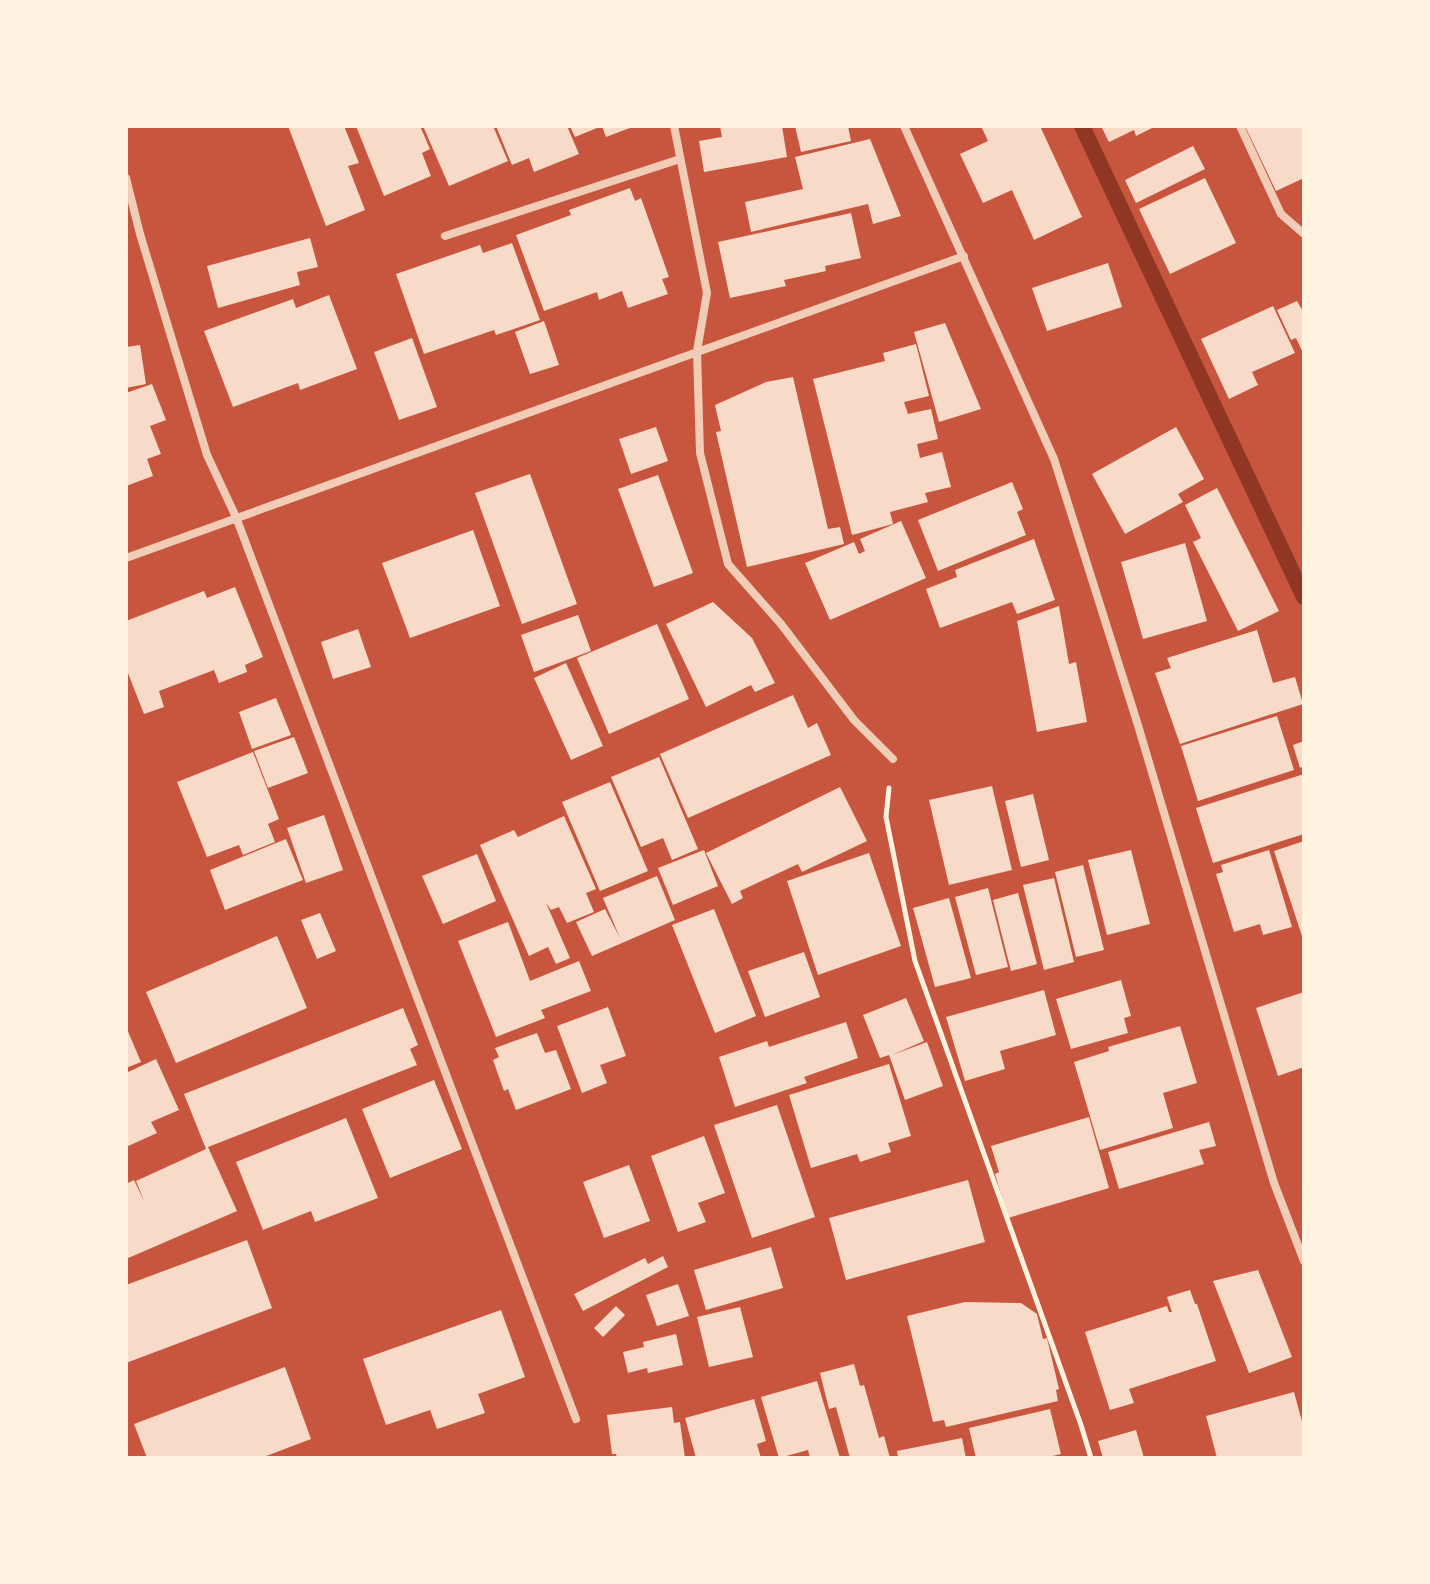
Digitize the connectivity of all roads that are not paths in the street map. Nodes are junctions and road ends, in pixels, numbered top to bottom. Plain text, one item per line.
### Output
1 (674, 126) edge
2 (904, 126) edge
3 (1240, 126) edge
4 (680, 159) junction
5 (126, 178) edge
6 (1304, 234) edge
7 (445, 236) dead end
8 (964, 256) junction
9 (697, 351) junction
10 (236, 517) junction
11 (126, 558) edge
12 (893, 759) road end
13 (1304, 1261) edge
14 (576, 1419) dead end

1 - 4 street
2 - 8 street
3 - 6 street
4 - 7 street
4 - 9 street
5 - 10 street
8 - 9 street
8 - 13 street
9 - 10 street
9 - 12 street
10 - 11 street
10 - 14 street

